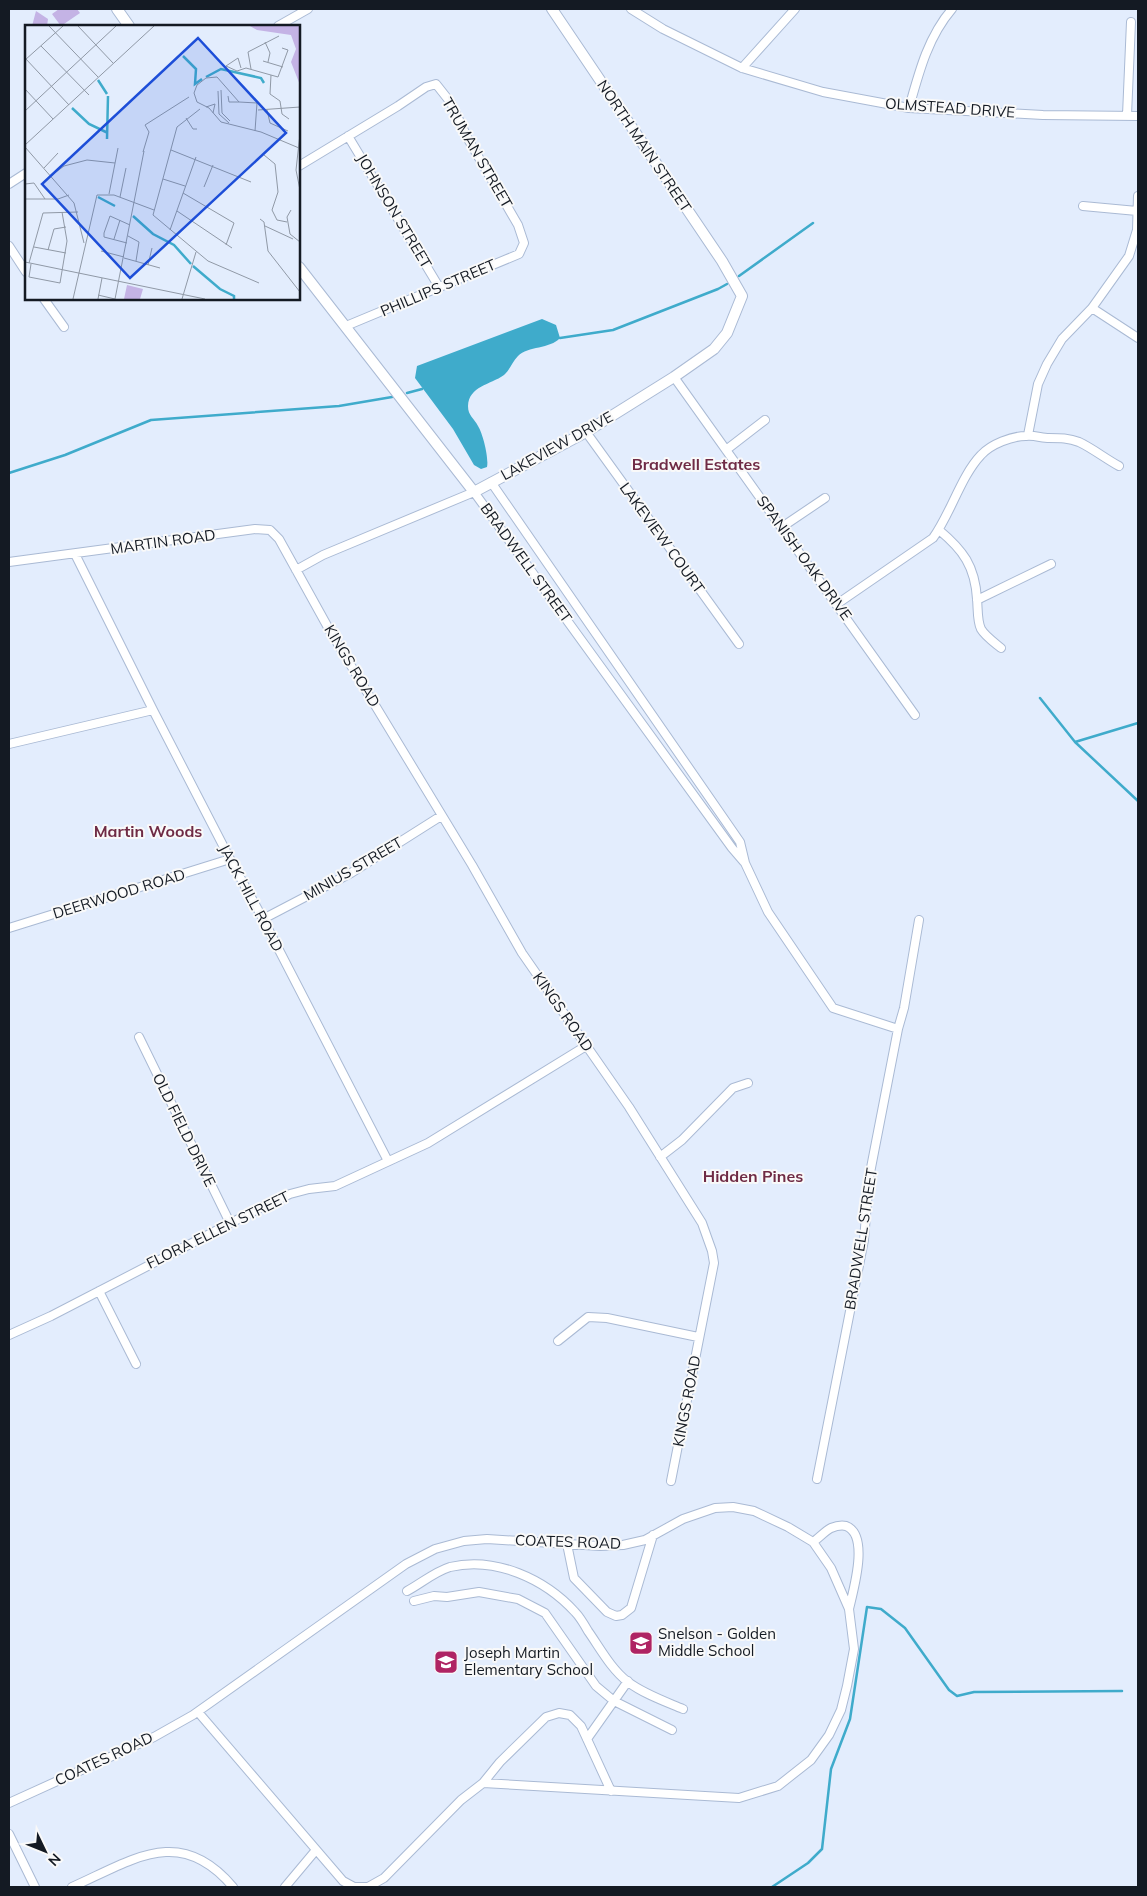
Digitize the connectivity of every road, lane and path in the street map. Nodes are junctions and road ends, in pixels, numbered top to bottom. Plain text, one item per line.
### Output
1 (117, 9) edge
2 (308, 9) edge
3 (552, 9) edge
4 (631, 9) edge
5 (795, 9) edge
6 (952, 9) edge
7 (1131, 22) dead end
8 (128, 25) edge
9 (280, 25) edge
10 (742, 68) junction
11 (909, 108) junction
12 (1127, 115) junction
13 (1138, 116) edge
14 (348, 136) junction
15 (300, 165) edge
16 (25, 174) edge
17 (9, 184) edge
18 (1138, 196) edge
19 (1083, 206) dead end
20 (1137, 211) edge
21 (524, 243) joint
22 (9, 246) edge
23 (300, 268) edge
24 (25, 270) edge
25 (735, 283) joint
26 (439, 287) junction
27 (45, 300) edge
28 (1092, 308) junction
29 (346, 326) junction
30 (64, 327) dead end
31 (1138, 338) edge
32 (674, 377) junction
33 (765, 420) dead end
34 (586, 432) junction
35 (1028, 436) junction
36 (726, 450) junction
37 (1119, 466) dead end
38 (491, 482) junction
39 (474, 492) junction
40 (824, 498) dead end
41 (782, 527) junction
42 (939, 530) junction
43 (75, 554) junction
44 (9, 562) edge
45 (1051, 564) dead end
46 (296, 570) junction
47 (977, 600) junction
48 (837, 604) junction
49 (739, 644) dead end
50 (1001, 648) dead end
51 (153, 710) junction
52 (916, 715) dead end
53 (9, 744) edge
54 (441, 816) junction
55 (230, 859) junction
56 (745, 863) junction
57 (263, 919) junction
58 (919, 920) dead end
59 (9, 928) edge
60 (898, 1029) junction
61 (139, 1037) dead end
62 (586, 1046) junction
63 (748, 1083) dead end
64 (660, 1157) junction
65 (388, 1161) junction
66 (230, 1223) junction
67 (99, 1291) junction
68 (9, 1335) edge
69 (698, 1338) junction
70 (558, 1341) dead end
71 (136, 1364) dead end
72 (818, 1479) dead end
73 (671, 1481) dead end
74 (653, 1535) junction
75 (813, 1542) junction
76 (567, 1544) junction
77 (407, 1591) dead end
78 (414, 1601) dead end
79 (849, 1609) junction
80 (628, 1681) junction
81 (614, 1701) junction
82 (683, 1709) dead end
83 (198, 1712) junction
84 (672, 1730) dead end
85 (587, 1739) junction
86 (483, 1783) junction
87 (611, 1791) junction
88 (9, 1803) edge
89 (9, 1834) edge
90 (316, 1850) junction
91 (35, 1887) edge
92 (72, 1887) edge
93 (233, 1887) edge
94 (285, 1887) edge
95 (368, 1887) edge

1 - 8 street
2 - 9 street
3 - 25 street, NORTH MAIN STREET
4 - 10 street, OLMSTEAD DRIVE
5 - 10 street
6 - 11 street
7 - 12 street
10 - 11 street, OLMSTEAD DRIVE
11 - 12 street, OLMSTEAD DRIVE
12 - 13 street, OLMSTEAD DRIVE
14 - 15 street
14 - 21 street, TRUMAN STREET
14 - 26 street, JOHNSON STREET
16 - 17 street
18 - 20 street
19 - 20 street
20 - 28 street
21 - 26 street, PHILLIPS STREET
22 - 24 street
23 - 29 street, BRADWELL STREET
25 - 32 street, LAKEVIEW DRIVE
26 - 29 street, PHILLIPS STREET
27 - 30 street
28 - 31 street
28 - 35 street
29 - 39 street, BRADWELL STREET
32 - 34 street, LAKEVIEW DRIVE
32 - 36 street, SPANISH OAK DRIVE
33 - 36 street
34 - 38 street, LAKEVIEW DRIVE
34 - 49 street, LAKEVIEW COURT
35 - 37 street
35 - 42 street
36 - 41 street, SPANISH OAK DRIVE
38 - 39 street, LAKEVIEW DRIVE
38 - 56 street, BRADWELL STREET
39 - 46 street, LAKEVIEW DRIVE
39 - 56 street, BRADWELL STREET
40 - 41 street
41 - 48 street, SPANISH OAK DRIVE
42 - 47 street
42 - 48 street
43 - 44 street, MARTIN ROAD
43 - 46 street, MARTIN ROAD
43 - 51 street, JACK HILL ROAD
45 - 47 street
46 - 54 street, KINGS ROAD
47 - 50 street
48 - 52 street, SPANISH OAK DRIVE
51 - 53 street
51 - 55 street, JACK HILL ROAD
54 - 57 street, MINIUS STREET
54 - 62 street, KINGS ROAD
55 - 57 street, JACK HILL ROAD
55 - 59 street, DEERWOOD ROAD
56 - 60 street, BRADWELL STREET
57 - 65 street, JACK HILL ROAD
58 - 60 street, BRADWELL STREET
60 - 72 street, BRADWELL STREET
61 - 66 street, OLD FIELD DRIVE
62 - 64 street, KINGS ROAD
62 - 65 street, FLORA ELLEN STREET
63 - 64 street
64 - 69 street, KINGS ROAD
65 - 66 street, FLORA ELLEN STREET
66 - 67 street, FLORA ELLEN STREET
67 - 68 street, FLORA ELLEN STREET
67 - 71 street
69 - 70 street
69 - 73 street, KINGS ROAD
74 - 75 street, COATES ROAD
74 - 76 street, COATES ROAD
74 - 76 street
75 - 79 street, COATES ROAD
75 - 79 street
76 - 83 street, COATES ROAD
77 - 80 street
78 - 81 street
79 - 87 street, COATES ROAD
80 - 81 street
80 - 82 street
81 - 84 street
81 - 85 street
83 - 88 street, COATES ROAD
83 - 90 street
85 - 86 street
85 - 87 street
86 - 87 street, COATES ROAD
86 - 95 street
89 - 91 street
90 - 94 street
90 - 95 street
92 - 93 street

